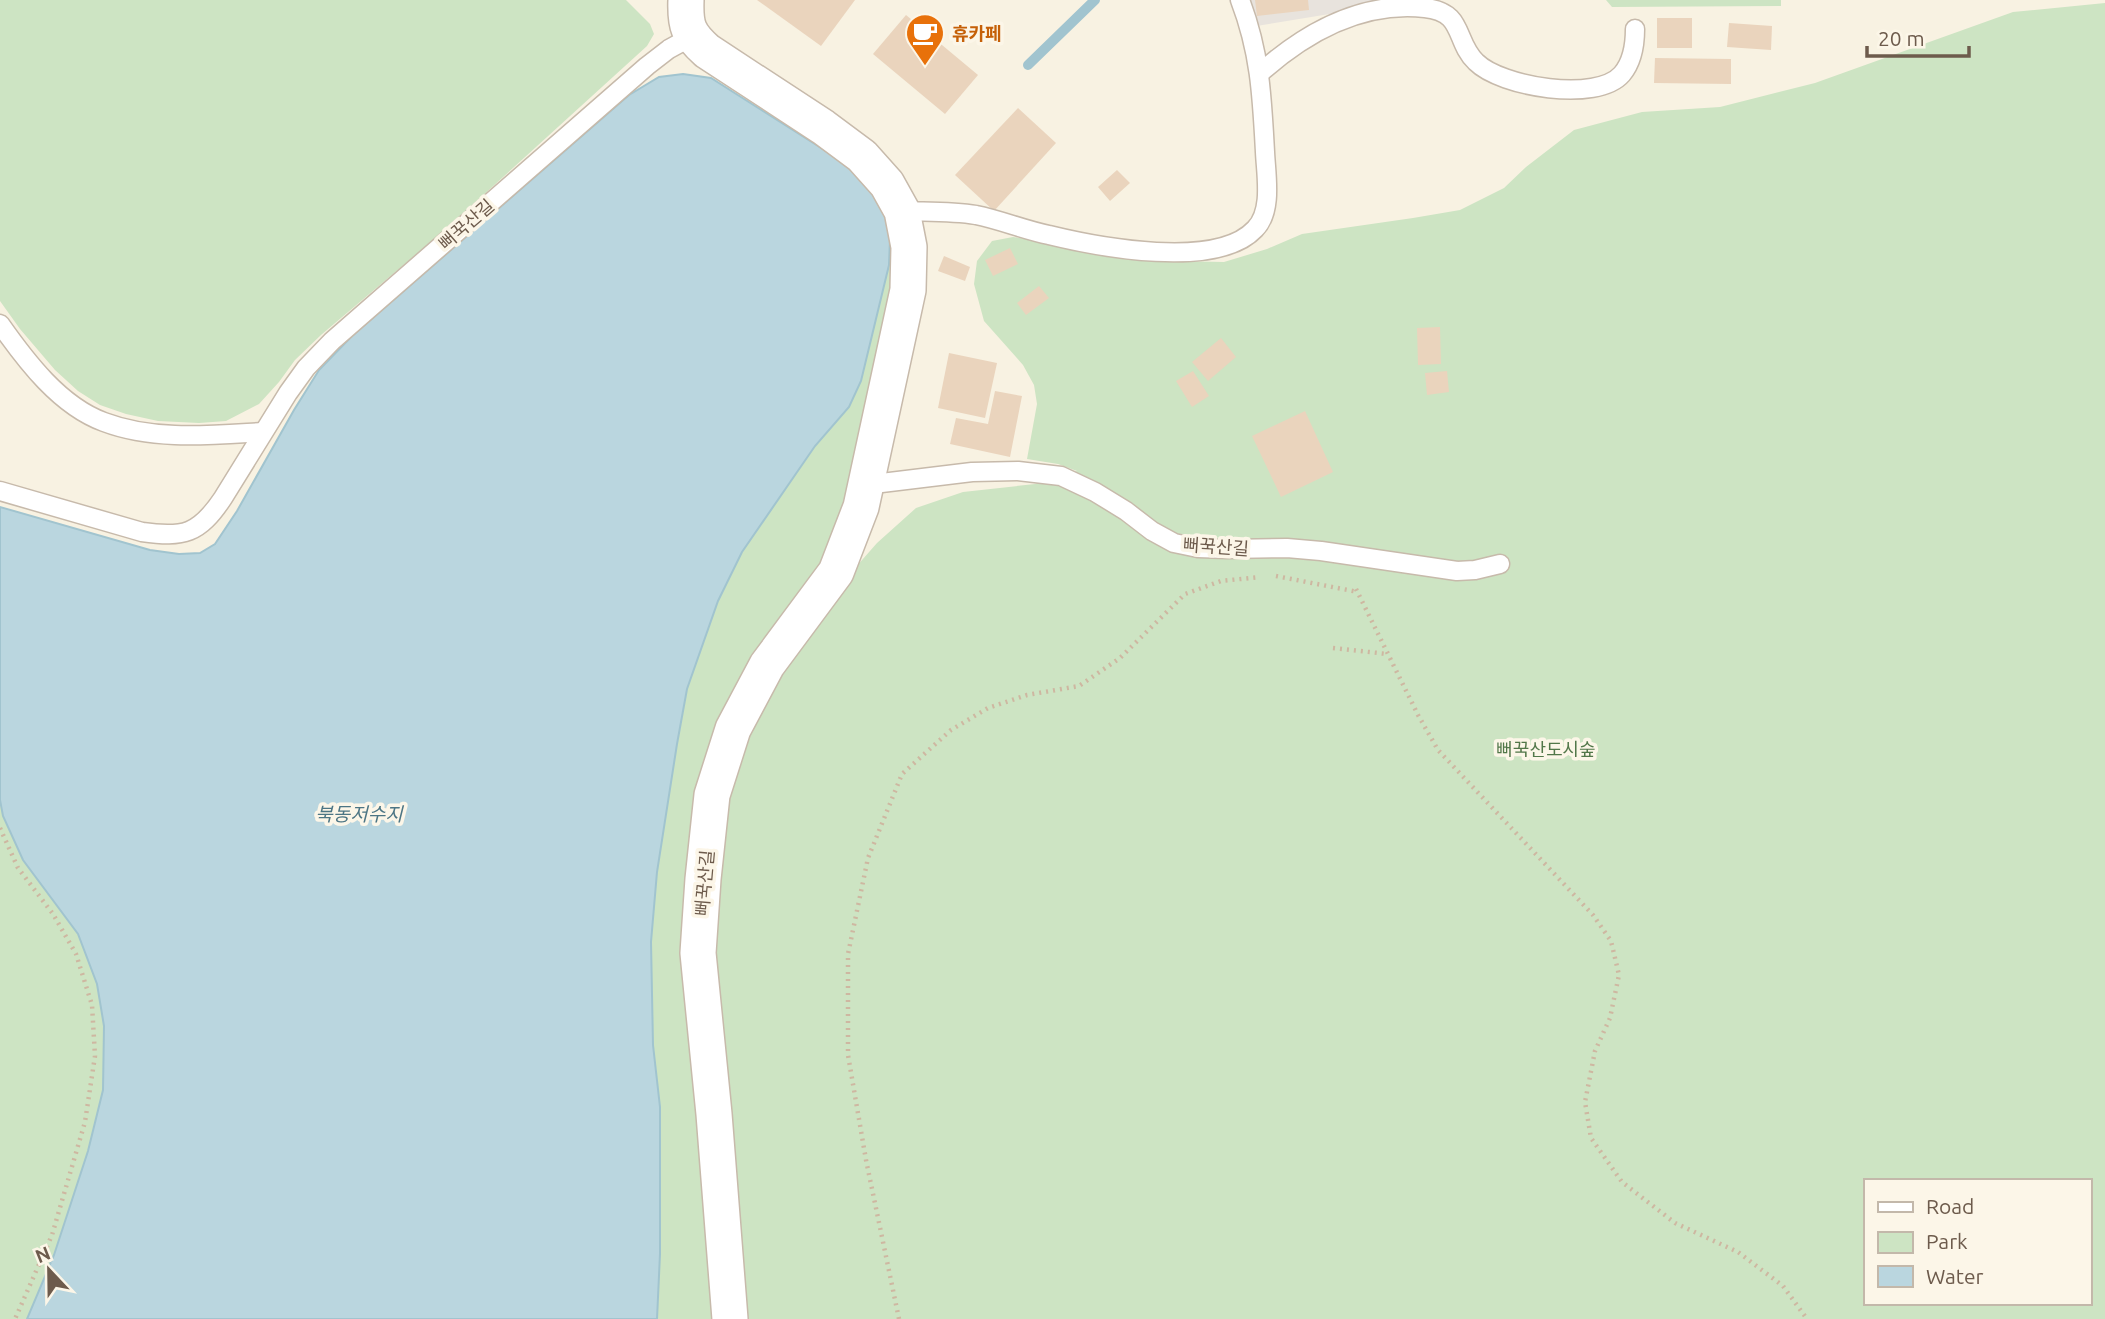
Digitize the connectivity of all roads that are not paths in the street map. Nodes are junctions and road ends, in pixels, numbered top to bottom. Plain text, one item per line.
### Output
1 (686, 0) edge
2 (1240, 0) edge
3 (1635, 29) dead end
4 (691, 37) junction
5 (1260, 73) junction
6 (902, 211) junction
7 (0, 324) edge
8 (263, 432) junction
9 (865, 485) junction
10 (0, 491) edge
11 (1500, 564) dead end
12 (730, 1319) edge

1 - 4 street
2 - 5 lane
3 - 5 lane
4 - 6 street, 뻐꾹산길
4 - 8 lane, 뻐꾹산길
5 - 6 lane
6 - 9 street, 뻐꾹산길
7 - 8 lane
8 - 10 lane, 뻐꾹산길
9 - 11 lane, 뻐꾹산길
9 - 12 street, 뻐꾹산길

